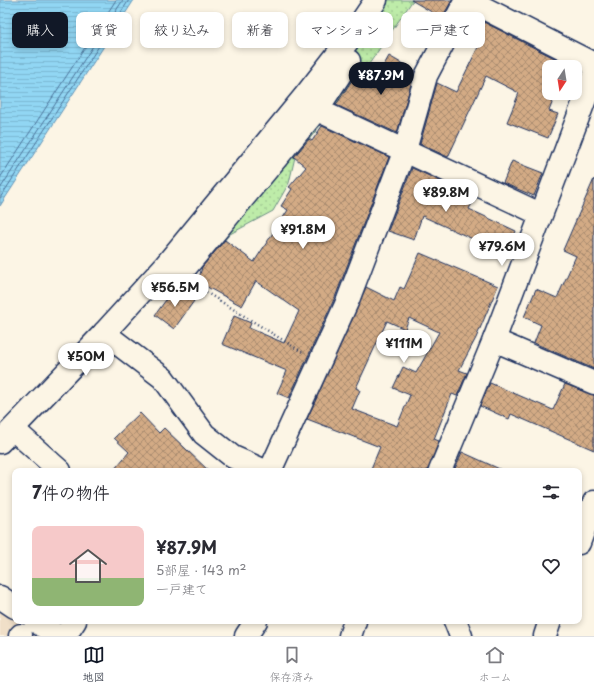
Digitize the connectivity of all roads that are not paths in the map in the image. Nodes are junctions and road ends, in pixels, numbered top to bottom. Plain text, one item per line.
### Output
1 (376, 0) edge
2 (390, 0) edge
3 (467, 0) edge
4 (594, 64) edge
5 (594, 75) edge
6 (311, 102) junction
7 (405, 150) junction
8 (540, 214) junction
9 (146, 288) junction
10 (104, 333) junction
11 (494, 340) junction
12 (594, 383) edge
13 (6, 435) edge
14 (56, 468) edge
15 (258, 468) edge
16 (271, 468) edge
17 (441, 468) edge
18 (594, 502) edge
19 (582, 535) edge
20 (0, 597) edge
21 (12, 605) edge
22 (74, 624) edge
23 (254, 624) edge
24 (354, 624) edge
25 (456, 624) edge
26 (549, 624) edge
27 (26, 631) edge
28 (58, 636) edge
29 (65, 636) edge
30 (246, 636) edge
31 (350, 636) edge
32 (461, 636) edge
33 (545, 636) edge

1 - 6 street
2 - 6 street
3 - 4 street
3 - 7 street
5 - 8 street
6 - 7 street
6 - 9 street
6 - 9 street
7 - 8 street
7 - 16 street
8 - 11 street
9 - 10 street
10 - 13 street
10 - 15 street
11 - 12 street
11 - 17 street
13 - 14 street
18 - 19 street
20 - 21 street
22 - 29 street
23 - 30 street
24 - 31 street
25 - 32 street
26 - 33 street
27 - 28 street

